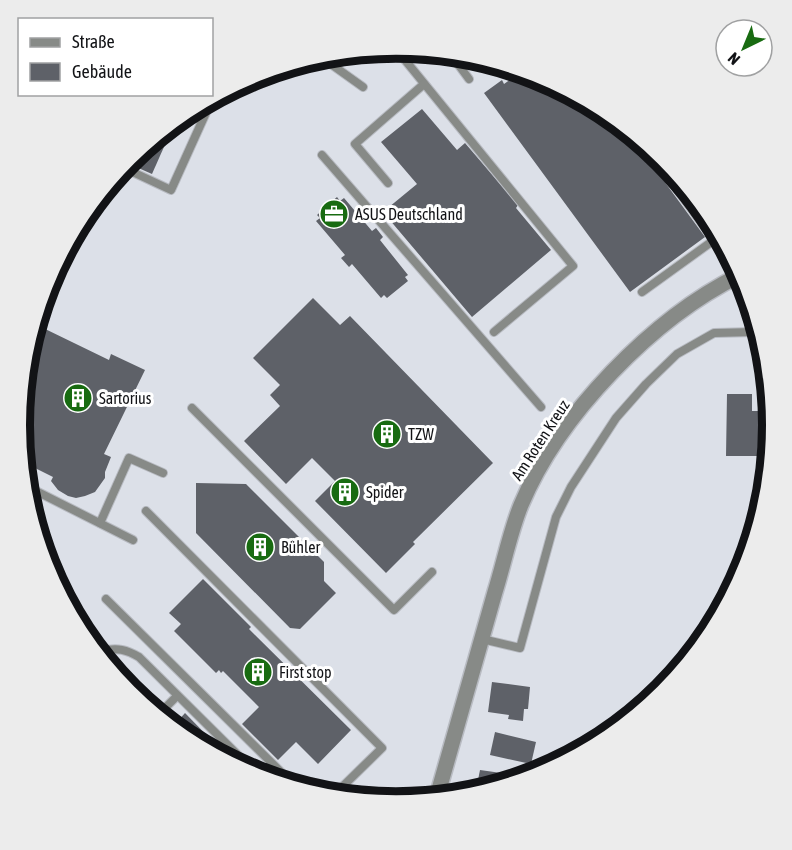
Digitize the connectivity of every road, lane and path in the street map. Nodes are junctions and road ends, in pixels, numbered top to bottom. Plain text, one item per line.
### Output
1 (404, 59) edge
2 (331, 65) edge
3 (459, 65) edge
4 (470, 79) dead end
5 (424, 84) junction
6 (363, 87) dead end
7 (206, 113) edge
8 (322, 155) dead end
9 (132, 172) edge
10 (388, 183) dead end
11 (712, 241) edge
12 (732, 280) edge
13 (642, 292) dead end
14 (494, 332) dead end
15 (750, 332) edge
16 (542, 407) dead end
17 (192, 408) dead end
18 (163, 473) dead end
19 (36, 491) edge
20 (146, 511) dead end
21 (100, 523) junction
22 (133, 540) dead end
23 (432, 572) dead end
24 (106, 599) dead end
25 (482, 639) junction
26 (108, 650) edge
27 (177, 696) junction
28 (165, 708) edge
29 (235, 754) edge
30 (281, 773) edge
31 (342, 787) edge
32 (439, 788) edge

1 - 5 lane
2 - 6 lane
3 - 4 lane
5 - 10 lane
5 - 14 lane
7 - 9 lane
8 - 16 lane
11 - 13 lane
12 - 25 street, Am Roten Kreuz
15 - 25 lane
17 - 23 lane
18 - 21 lane
19 - 21 lane
20 - 31 lane
21 - 22 lane
24 - 30 lane
25 - 32 street, Am Roten Kreuz
26 - 27 lane
27 - 28 lane
27 - 29 lane

